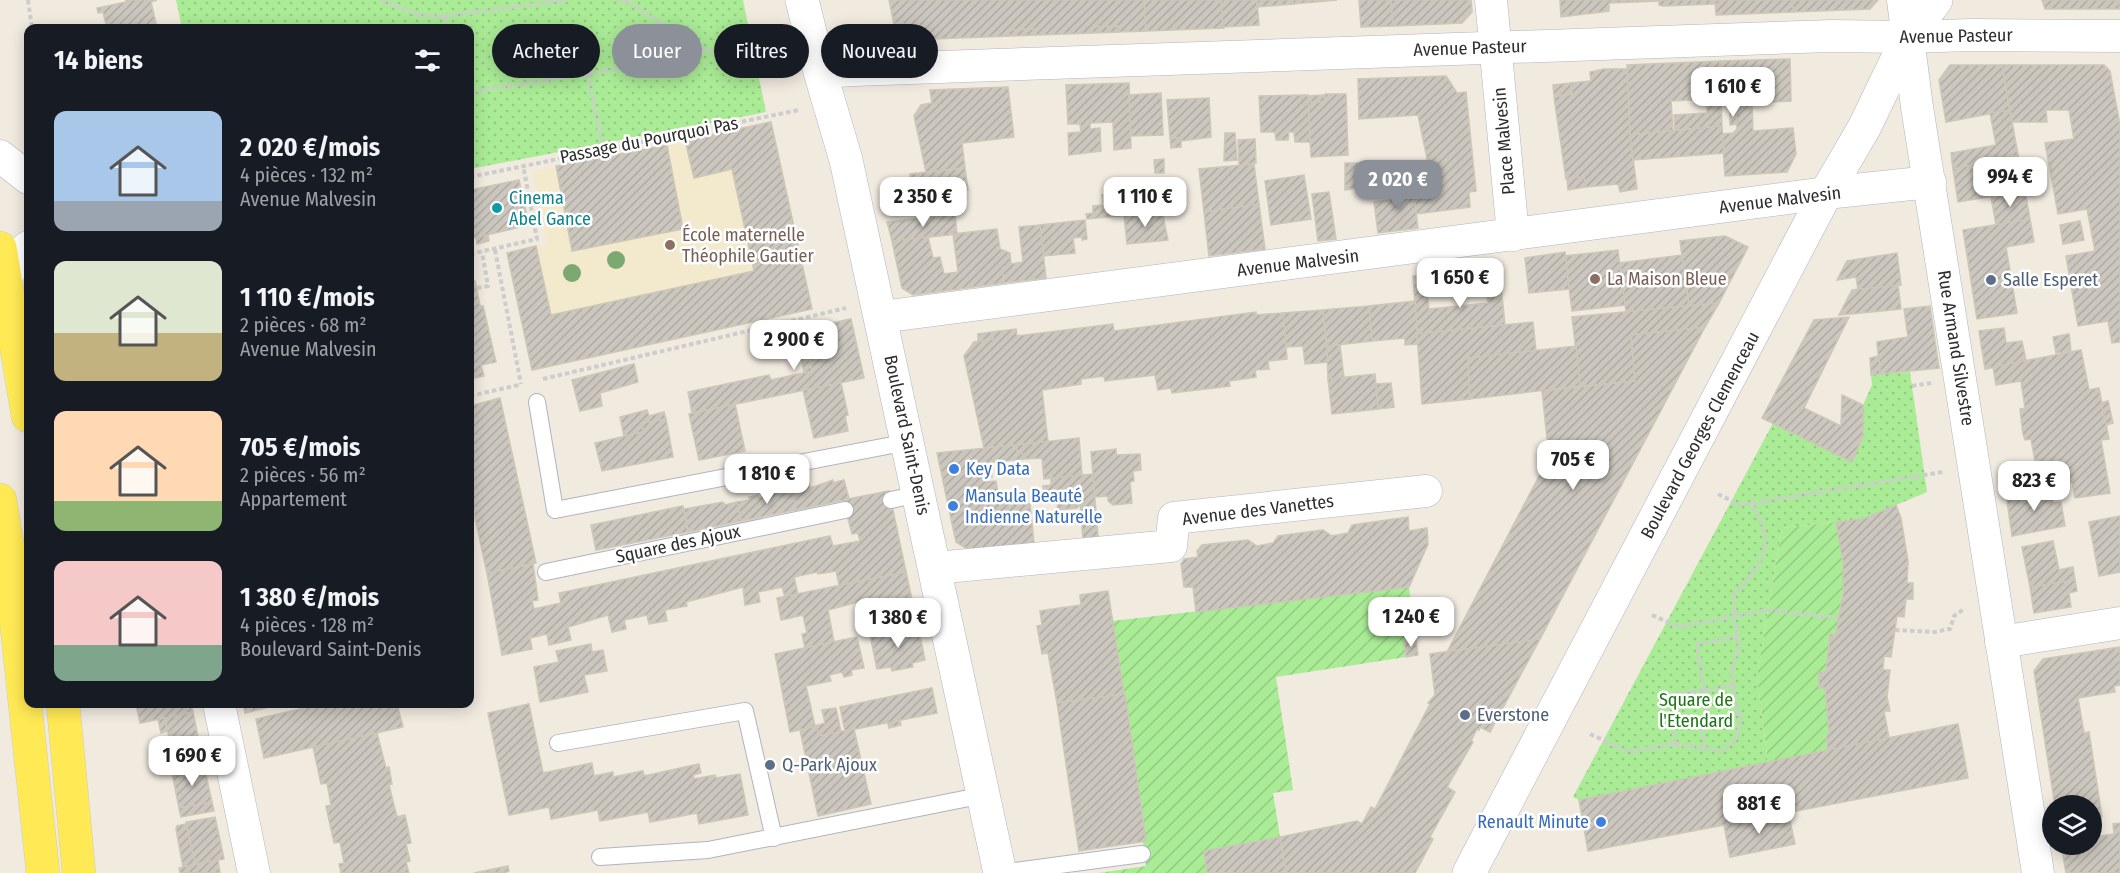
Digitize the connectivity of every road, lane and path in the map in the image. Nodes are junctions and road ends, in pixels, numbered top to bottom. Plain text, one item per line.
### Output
1 (28, 0) edge
2 (381, 0) edge
3 (568, 0) edge
4 (617, 0) edge
5 (802, 0) edge
6 (1491, 0) edge
7 (1903, 0) edge
8 (1936, 0) edge
9 (626, 1) edge
10 (445, 16) junction
11 (31, 24) edge
12 (446, 24) edge
13 (2120, 36) edge
14 (1908, 37) junction
15 (810, 38) junction
16 (1496, 47) junction
17 (707, 51) junction
18 (600, 72) edge
19 (820, 72) junction
20 (562, 78) edge
21 (589, 78) edge
22 (474, 91) edge
23 (829, 104) junction
24 (603, 149) junction
25 (0, 156) edge
26 (523, 165) junction
27 (24, 175) edge
28 (474, 176) edge
29 (1930, 182) junction
30 (1826, 193) junction
31 (1513, 235) junction
32 (495, 249) junction
33 (24, 251) edge
34 (482, 252) junction
35 (474, 253) edge
36 (2, 264) edge
37 (477, 288) dead end
38 (879, 309) junction
39 (542, 379) dead end
40 (531, 382) dead end
41 (1932, 383) dead end
42 (521, 384) junction
43 (1912, 386) dead end
44 (24, 393) edge
45 (474, 395) edge
46 (537, 402) dead end
47 (908, 442) junction
48 (1945, 472) dead end
49 (1426, 491) dead end
50 (1718, 494) dead end
51 (0, 500) edge
52 (1751, 502) junction
53 (845, 510) dead end
54 (935, 568) junction
55 (546, 572) dead end
56 (1965, 609) dead end
57 (1652, 615) dead end
58 (1735, 616) junction
59 (1838, 618) dead end
60 (2120, 623) edge
61 (1895, 630) dead end
62 (1737, 637) junction
63 (2001, 642) junction
64 (1733, 686) junction
65 (1704, 690) junction
66 (24, 694) edge
67 (25, 708) edge
68 (63, 708) edge
69 (220, 708) edge
70 (1739, 713) junction
71 (1708, 719) junction
72 (1700, 720) junction
73 (1680, 724) junction
74 (1590, 734) dead end
75 (558, 743) dead end
76 (1675, 744) junction
77 (1705, 750) junction
78 (984, 795) junction
79 (774, 838) junction
80 (1142, 854) dead end
81 (600, 857) dead end
82 (43, 873) edge
83 (79, 873) edge
84 (254, 873) edge
85 (1000, 873) edge
86 (1469, 873) edge
87 (2038, 873) edge

1 - 11 path
2 - 10 path
3 - 10 path
4 - 9 path
5 - 15 main road, Boulevard Saint-Denis
6 - 16 street, Place Malvesin
7 - 14 street, Rue Armand Silvestre
8 - 14 main road, Boulevard Georges Clemenceau
9 - 17 path
10 - 12 path
13 - 14 street, Avenue Pasteur
14 - 16 street, Avenue Pasteur
14 - 29 street, Rue Armand Silvestre
14 - 30 main road, Boulevard Georges Clemenceau
15 - 17 path
15 - 19 main road, Boulevard Saint-Denis
16 - 19 street, Avenue Pasteur
16 - 31 street, Place Malvesin
17 - 18 path
19 - 23 main road, Boulevard Saint-Denis
20 - 22 path
21 - 24 path
23 - 24 path, Passage du Pourquoi Pas
23 - 38 main road, Boulevard Saint-Denis
24 - 26 path, Passage du Pourquoi Pas
25 - 27 street
26 - 28 path, Passage du Pourquoi Pas
26 - 32 path
29 - 30 street, Avenue Malvesin
29 - 63 street, Rue Armand Silvestre
30 - 31 street, Avenue Malvesin
30 - 86 main road, Boulevard Georges Clemenceau
31 - 38 street, Avenue Malvesin
32 - 34 path
32 - 42 path
33 - 36 street
34 - 35 path
34 - 37 path
36 - 44 main road
38 - 39 path
38 - 47 main road, Boulevard Saint-Denis
40 - 42 path
41 - 43 path
42 - 45 path
46 - 47 lane
47 - 54 main road, Boulevard Saint-Denis
48 - 52 path
49 - 54 street, Avenue des Vanettes
50 - 52 path
51 - 66 main road
52 - 58 path
53 - 55 lane, Square des Ajoux
54 - 78 main road, Boulevard Saint-Denis
56 - 61 path
57 - 58 path
58 - 59 path
58 - 62 path
60 - 63 street
62 - 64 path
62 - 65 path
63 - 87 street, Rue Armand Silvestre
64 - 65 path
64 - 70 path
65 - 71 path
65 - 73 path
67 - 82 main road
68 - 83 main road
69 - 84 street
70 - 71 path
70 - 77 path
71 - 72 path
72 - 73 path
72 - 77 path
73 - 76 path
74 - 76 path
75 - 79 lane
76 - 77 path
78 - 79 lane
78 - 85 main road, Boulevard Saint-Denis
79 - 81 lane
80 - 85 lane

